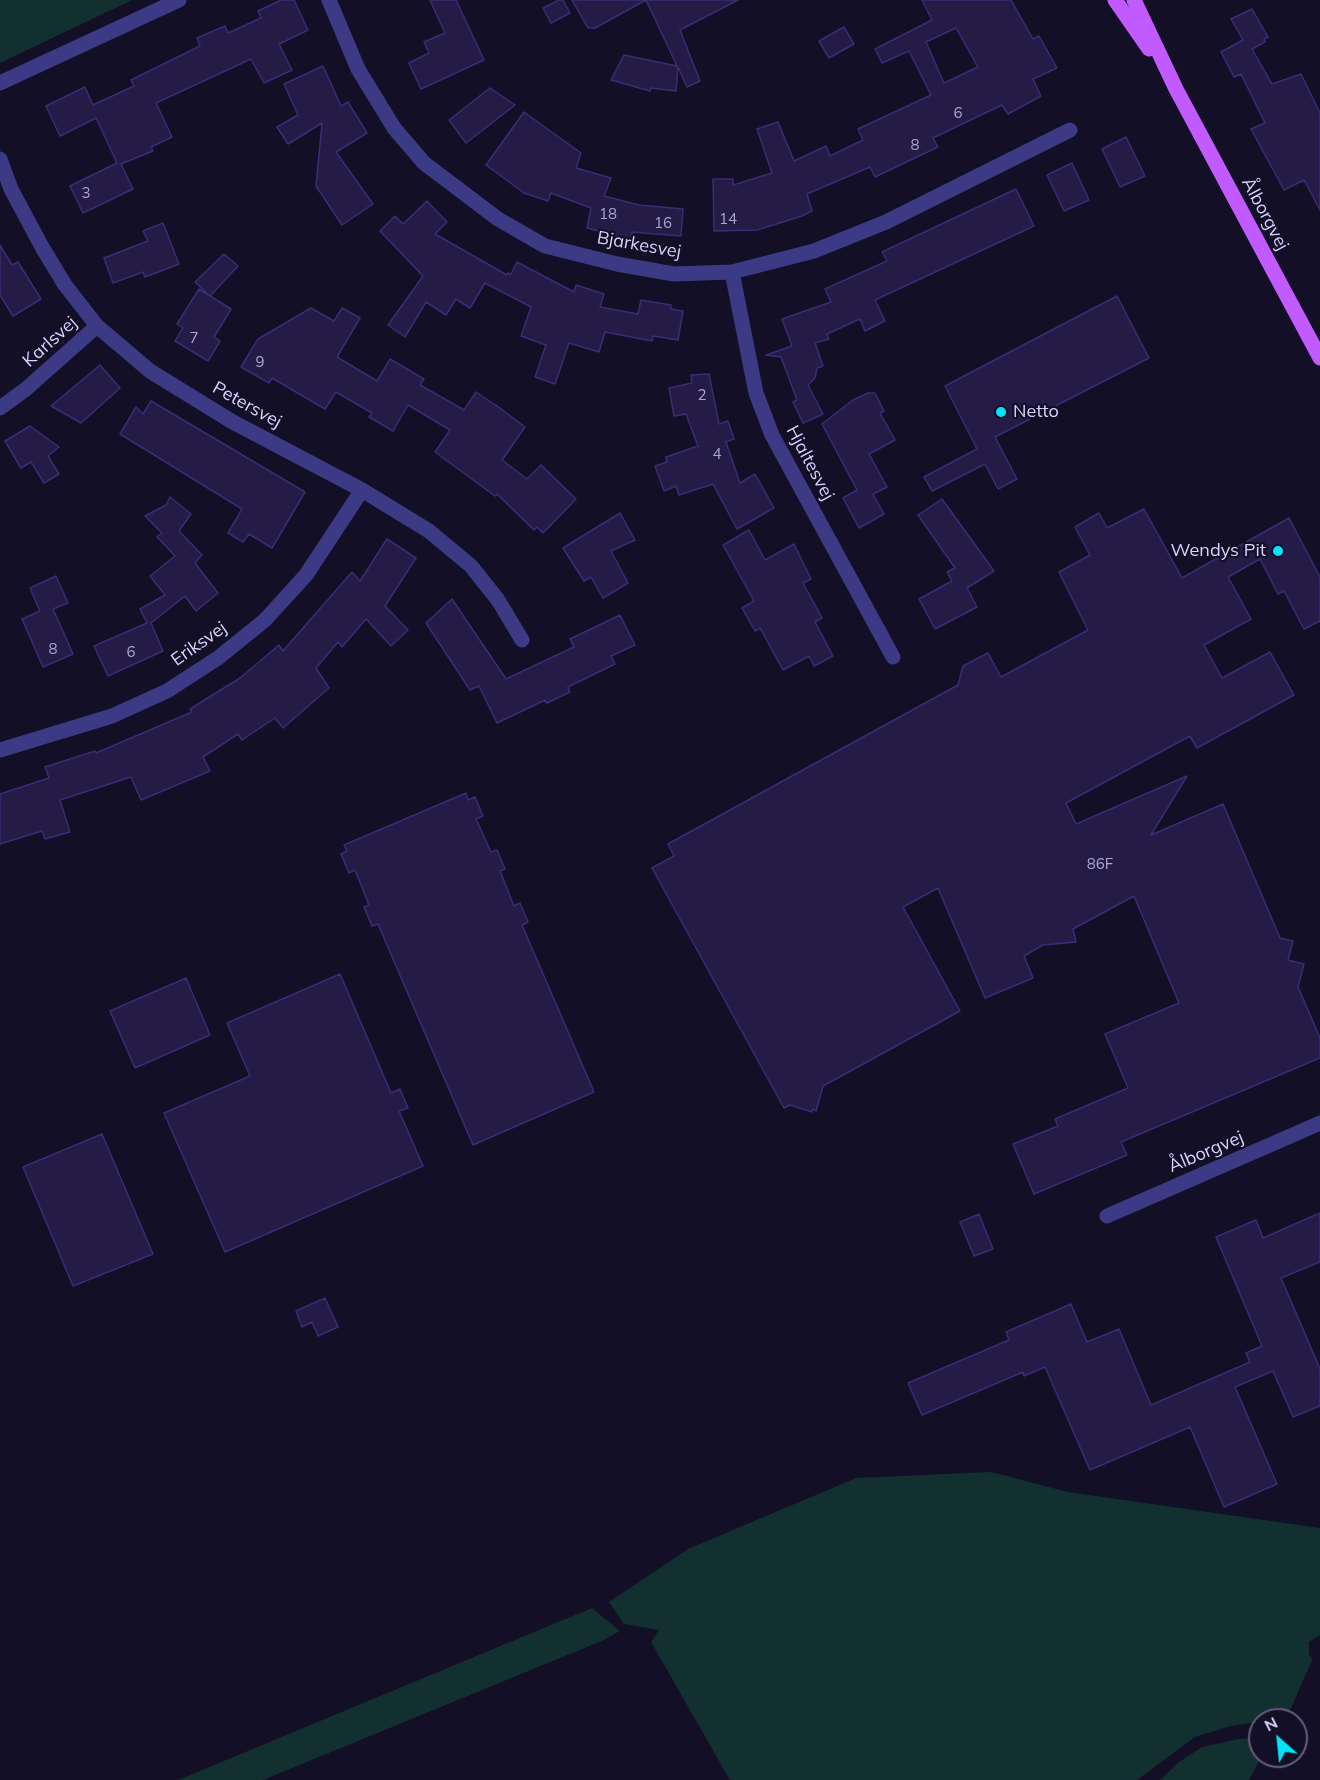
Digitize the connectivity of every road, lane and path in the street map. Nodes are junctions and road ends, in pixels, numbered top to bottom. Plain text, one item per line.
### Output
1 (179, 0) edge
2 (329, 0) edge
3 (1115, 0) edge
4 (1134, 0) edge
5 (0, 82) edge
6 (1176, 89) junction
7 (1070, 130) dead end
8 (0, 159) edge
9 (732, 272) junction
10 (97, 326) junction
11 (1320, 358) edge
12 (0, 408) edge
13 (362, 489) junction
14 (522, 639) dead end
15 (893, 657) dead end
16 (0, 750) edge
17 (1320, 1124) edge
18 (1107, 1216) dead end

1 - 5 street
2 - 9 street, Bjarkesvej
3 - 6 main road, Ålborgvej
4 - 6 main road, Ålborgvej
6 - 11 main road, Ålborgvej
7 - 9 street, Bjarkesvej
8 - 10 street, Petersvej
9 - 15 street, Hjaltesvej
10 - 12 street, Karlsvej
10 - 13 street, Petersvej
13 - 14 street, Petersvej
13 - 16 street, Eriksvej
17 - 18 street, Ålborgvej

